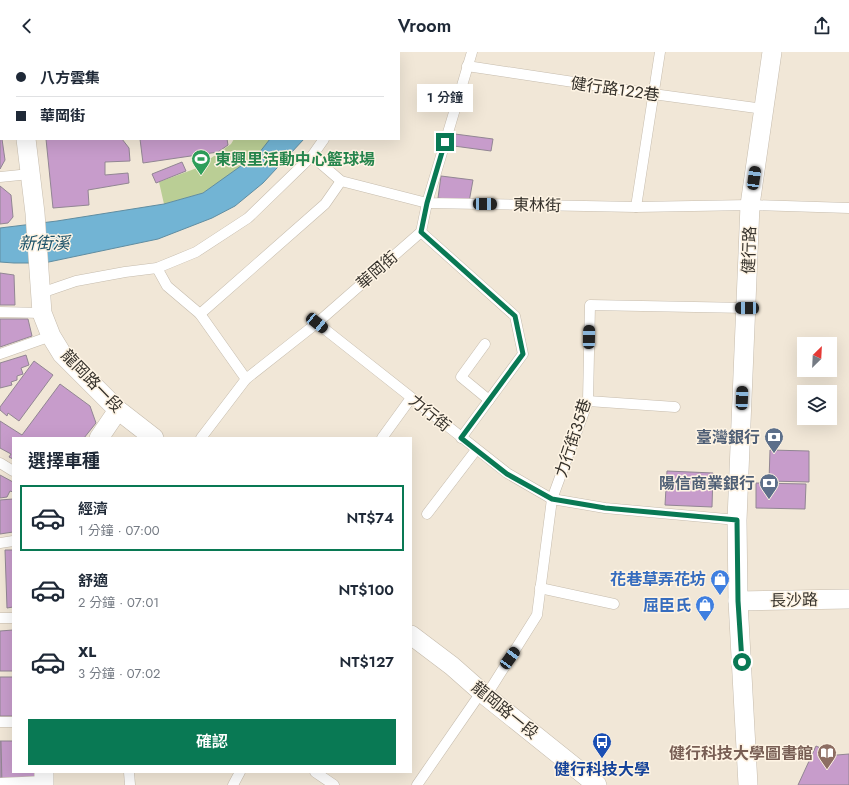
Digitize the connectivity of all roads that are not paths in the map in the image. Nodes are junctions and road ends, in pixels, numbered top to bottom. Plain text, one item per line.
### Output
1 (472, 52) edge
2 (660, 52) edge
3 (772, 52) edge
4 (467, 66) junction
5 (653, 94) junction
6 (764, 109) junction
7 (26, 140) edge
8 (323, 140) edge
9 (312, 156) junction
10 (30, 174) junction
11 (0, 177) edge
12 (341, 181) junction
13 (427, 203) junction
14 (750, 205) junction
15 (636, 207) junction
16 (849, 208) edge
17 (421, 232) junction
18 (157, 268) junction
19 (41, 293) junction
20 (747, 308) junction
21 (0, 312) edge
22 (42, 313) junction
23 (200, 314) junction
24 (317, 323) junction
25 (51, 336) junction
26 (486, 344) dead end
27 (0, 354) edge
28 (246, 379) junction
29 (411, 398) junction
30 (489, 400) junction
31 (588, 401) junction
32 (675, 407) dead end
33 (118, 410) junction
34 (100, 437) edge
35 (153, 437) edge
36 (202, 437) edge
37 (383, 437) edge
38 (461, 438) junction
39 (476, 450) junction
40 (0, 463) edge
41 (12, 470) edge
42 (552, 499) junction
43 (427, 514) dead end
44 (737, 520) junction
45 (0, 542) edge
46 (12, 542) edge
47 (540, 588) junction
48 (849, 599) edge
49 (738, 601) junction
50 (614, 604) dead end
51 (0, 618) edge
52 (12, 618) edge
53 (412, 636) edge
54 (484, 693) junction
55 (0, 722) edge
56 (12, 722) edge
57 (129, 773) edge
58 (239, 773) edge
59 (316, 773) edge
60 (44, 779) edge
61 (0, 783) edge
62 (592, 783) edge
63 (130, 785) edge
64 (233, 785) edge
65 (334, 785) edge
66 (417, 785) edge
67 (748, 785) edge

1 - 4 lane
2 - 5 lane
3 - 6 street, 健行路
4 - 5 lane, 健行路122巷
4 - 13 lane
5 - 6 lane, 健行路122巷
5 - 15 lane
6 - 14 street, 健行路
7 - 10 street
8 - 9 lane
9 - 12 lane, 東林街
9 - 18 lane
10 - 11 lane
10 - 19 street, 龍岡路一段
12 - 13 lane, 東林街
12 - 23 lane
13 - 15 lane, 東林街
13 - 17 lane
14 - 15 lane, 東林街
14 - 16 lane, 東林街
14 - 20 street, 健行路
17 - 24 lane, 華岡街
17 - 30 lane
18 - 19 lane
18 - 23 lane
19 - 22 street, 龍岡路一段
20 - 31 lane, 力行街35巷
20 - 44 street, 健行路
21 - 22 lane
22 - 25 street, 龍岡路一段
23 - 28 lane
24 - 28 lane, 華岡街
24 - 29 lane, 力行街
25 - 27 lane
25 - 33 street, 龍岡路一段
26 - 30 lane
28 - 36 lane, 華岡街
29 - 37 lane
29 - 38 lane, 力行街
30 - 38 lane
31 - 32 lane
31 - 42 lane, 力行街35巷
33 - 34 street
33 - 35 street, 龍岡路一段
38 - 39 lane, 力行街
39 - 42 lane, 力行街
39 - 43 lane
40 - 41 lane
42 - 44 lane, 力行街
42 - 47 lane, 力行街35巷
44 - 49 street, 健行路
45 - 46 lane
47 - 50 lane
47 - 54 lane, 力行街35巷
48 - 49 street, 長沙路
49 - 67 street, 健行路
51 - 52 lane
53 - 54 street, 龍岡路一段
54 - 62 street, 龍岡路一段
54 - 66 lane, 力行街35巷
55 - 56 lane
57 - 63 lane
58 - 64 lane
59 - 65 lane
60 - 61 lane

